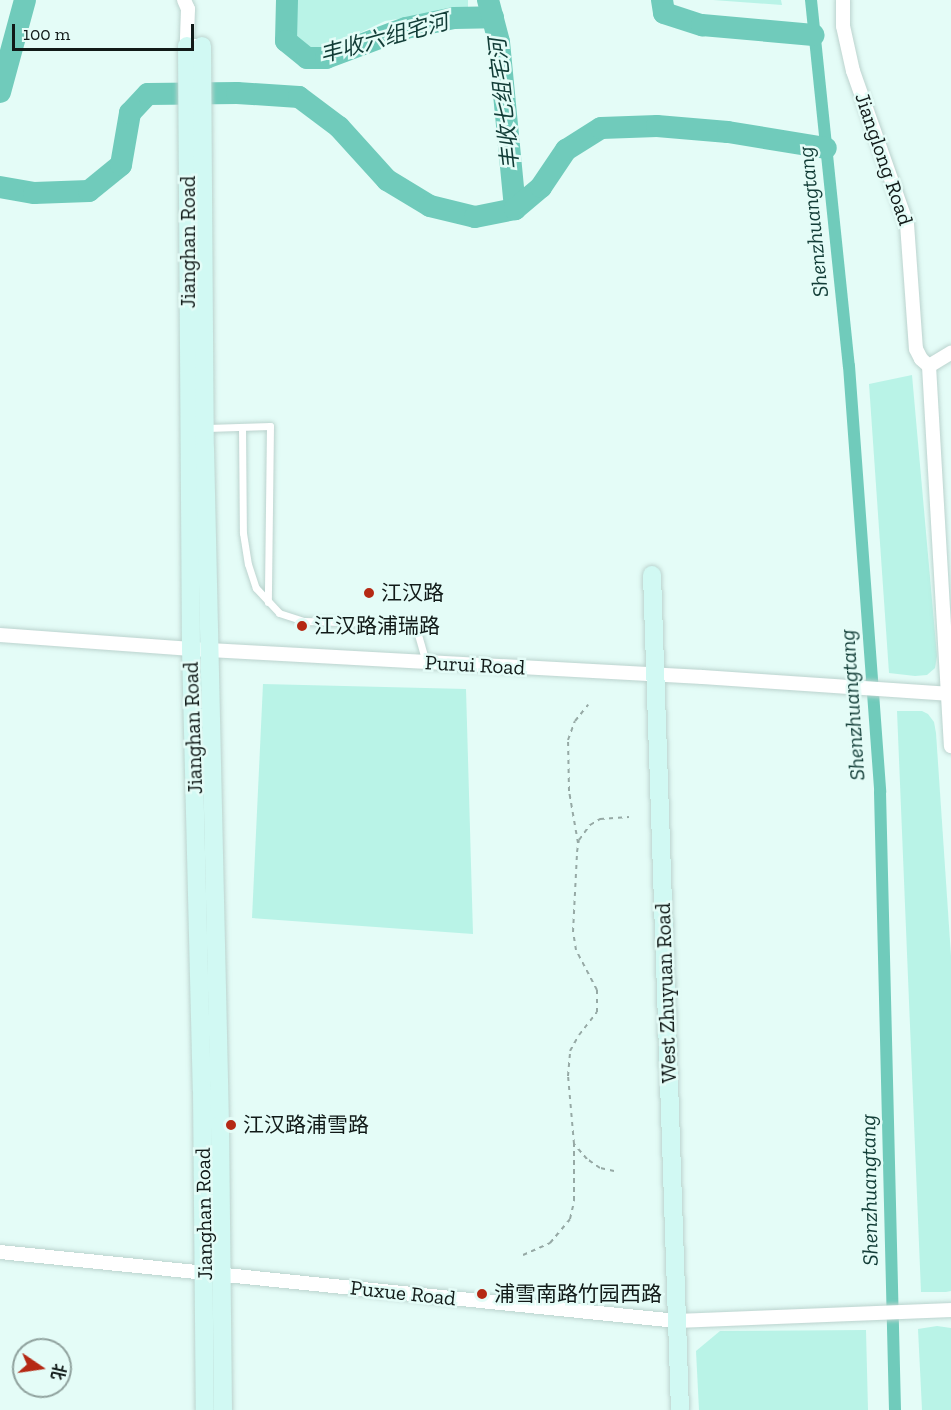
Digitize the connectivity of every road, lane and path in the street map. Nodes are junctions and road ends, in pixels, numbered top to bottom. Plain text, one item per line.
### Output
1 (184, 0) edge
2 (843, 0) edge
3 (194, 46) joint
4 (195, 112) junction
5 (951, 353) edge
6 (929, 366) junction
7 (242, 427) junction
8 (205, 428) junction
9 (652, 575) dead end
10 (268, 602) junction
11 (0, 635) edge
12 (191, 649) junction
13 (211, 649) junction
14 (426, 662) junction
15 (655, 675) junction
16 (949, 694) edge
17 (588, 705) dead end
18 (951, 746) edge
19 (629, 817) dead end
20 (578, 846) junction
21 (574, 1144) junction
22 (614, 1171) dead end
23 (0, 1252) edge
24 (524, 1255) dead end
25 (213, 1274) junction
26 (951, 1310) edge
27 (677, 1321) junction
28 (205, 1410) edge
29 (223, 1410) edge
30 (680, 1410) edge

1 - 3 street
2 - 6 street, Jianglong Road
3 - 4 street, Jianghan Road
4 - 8 street
4 - 12 street, Jianghan Road
5 - 6 street
6 - 16 street, Jianglong Road
7 - 8 lane
7 - 10 lane
7 - 10 lane
8 - 13 street
9 - 15 street, West Zhuyuan Road
10 - 14 lane
11 - 12 street, Purui Road
12 - 13 street, Purui Road
12 - 25 street, Jianghan Road
13 - 14 street, Purui Road
13 - 25 street
14 - 15 street, Purui Road
15 - 16 street, Purui Road
15 - 27 street, West Zhuyuan Road
16 - 18 street, Jianglong Road
17 - 20 path
19 - 20 path
20 - 21 path
21 - 22 path
21 - 24 path
23 - 25 street, Puxue Road
25 - 27 street, Puxue Road
25 - 28 street, Jianghan Road
25 - 29 street
26 - 27 street, Puxue Road
27 - 30 street, West Zhuyuan Road

